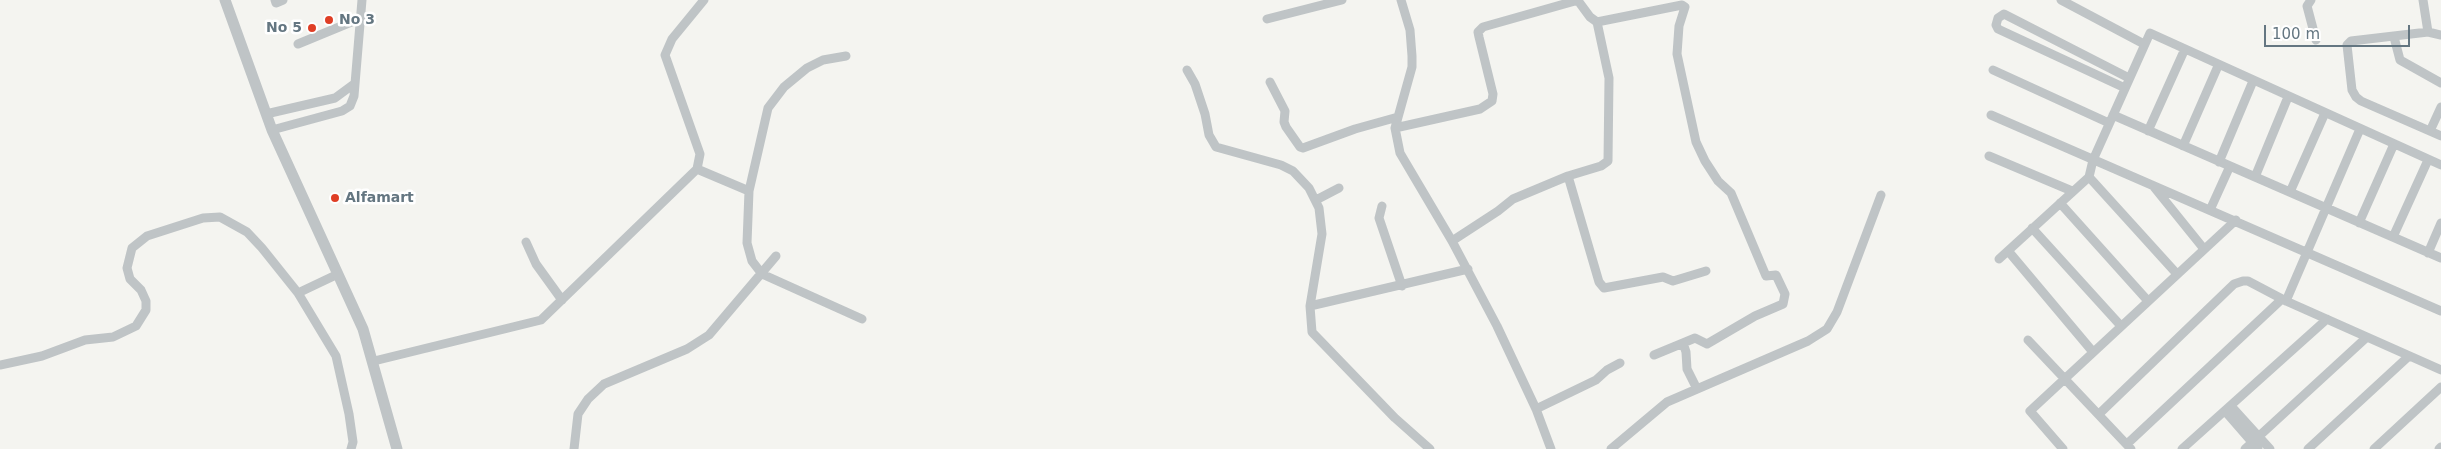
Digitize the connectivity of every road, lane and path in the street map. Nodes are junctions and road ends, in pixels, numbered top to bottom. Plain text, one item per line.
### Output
1 (225, 0) edge
2 (275, 0) edge
3 (283, 0) edge
4 (362, 0) edge
5 (704, 0) edge
6 (1342, 0) edge
7 (1401, 0) edge
8 (2061, 0) edge
9 (2311, 0) edge
10 (2423, 0) edge
11 (361, 18) junction
12 (1267, 19) dead end
13 (1597, 22) junction
14 (2428, 32) junction
15 (2441, 35) edge
16 (2394, 37) junction
17 (2316, 40) dead end
18 (298, 44) dead end
19 (2144, 44) junction
20 (2184, 51) junction
21 (846, 56) dead end
22 (2218, 66) junction
23 (1187, 70) dead end
24 (1992, 70) dead end
25 (2129, 78) junction
26 (2253, 81) junction
27 (1270, 82) dead end
28 (2441, 83) edge
29 (354, 84) junction
30 (2125, 88) junction
31 (2288, 97) junction
32 (2441, 108) edge
33 (2325, 113) junction
34 (266, 114) junction
35 (1991, 115) dead end
36 (1398, 117) junction
37 (2111, 119) junction
38 (1395, 128) junction
39 (2360, 129) junction
40 (272, 130) junction
41 (2430, 130) junction
42 (2148, 131) junction
43 (2441, 136) edge
44 (2394, 144) junction
45 (2183, 146) junction
46 (1989, 156) dead end
47 (2093, 160) junction
48 (2428, 160) junction
49 (2219, 162) junction
50 (2441, 165) edge
51 (2230, 166) junction
52 (697, 169) junction
53 (1568, 176) junction
54 (2089, 177) junction
55 (2255, 177) junction
56 (2153, 185) junction
57 (1338, 188) dead end
58 (749, 191) junction
59 (2072, 191) junction
60 (2290, 192) junction
61 (1881, 195) dead end
62 (1316, 200) junction
63 (2060, 203) junction
64 (1382, 206) dead end
65 (2326, 208) junction
66 (2210, 210) junction
67 (2236, 220) junction
68 (2359, 223) junction
69 (2441, 223) edge
70 (2032, 228) junction
71 (2393, 237) junction
72 (1452, 240) junction
73 (526, 242) dead end
74 (2204, 249) junction
75 (2009, 252) junction
76 (2307, 253) junction
77 (2428, 253) junction
78 (776, 256) dead end
79 (2441, 258) edge
80 (1999, 259) dead end
81 (1468, 270) junction
82 (1706, 271) dead end
83 (338, 274) junction
84 (762, 274) junction
85 (2177, 274) junction
86 (1402, 286) junction
87 (298, 293) junction
88 (562, 300) junction
89 (2284, 300) junction
90 (2148, 301) junction
91 (1310, 306) junction
92 (2441, 311) edge
93 (862, 318) dead end
94 (2327, 319) junction
95 (2121, 326) junction
96 (2366, 337) junction
97 (2028, 340) dead end
98 (1683, 343) junction
99 (2093, 352) junction
100 (1654, 355) dead end
101 (2409, 356) junction
102 (374, 361) junction
103 (1620, 363) dead end
104 (0, 364) edge
105 (2441, 370) edge
106 (2065, 378) junction
107 (2441, 387) edge
108 (1697, 389) junction
109 (2228, 408) junction
110 (1536, 409) junction
111 (2099, 414) junction
112 (2256, 443) edge
113 (2129, 446) edge
114 (351, 449) edge
115 (397, 449) edge
116 (574, 449) edge
117 (1430, 449) edge
118 (1551, 449) edge
119 (1611, 449) edge
120 (2064, 449) edge
121 (2182, 449) edge
122 (2245, 449) edge
123 (2270, 449) edge
124 (2308, 449) edge
125 (2374, 449) edge

1 - 34 street
2 - 3 street
4 - 11 street
5 - 52 street
6 - 12 street
7 - 36 street
8 - 19 street
9 - 17 street
10 - 14 street
11 - 18 street
11 - 29 street
13 - 38 street
13 - 53 street
13 - 98 street
14 - 15 street
14 - 16 street
16 - 28 street
16 - 41 street
19 - 20 street
19 - 25 street
20 - 22 street
20 - 42 street
21 - 58 street
22 - 26 street
22 - 45 street
23 - 62 street
24 - 37 street
25 - 30 street
25 - 30 street
26 - 31 street
26 - 49 street
27 - 36 street
29 - 34 street
29 - 40 street
30 - 37 street
31 - 33 street
31 - 55 street
32 - 41 street
33 - 39 street
33 - 60 street
34 - 40 street
35 - 47 street
36 - 38 street
37 - 42 street
37 - 47 street
38 - 72 street
39 - 44 street
39 - 65 street
40 - 83 street
41 - 43 street
42 - 45 street
44 - 48 street
44 - 68 street
45 - 49 street
46 - 59 street
47 - 54 street
47 - 56 street
48 - 50 street
48 - 71 street
49 - 51 street
51 - 55 street
51 - 66 street
52 - 58 street
52 - 88 street
53 - 72 street
53 - 82 street
54 - 59 street
54 - 85 street
55 - 60 street
56 - 66 street
56 - 74 street
57 - 62 street
58 - 84 street
59 - 63 street
60 - 65 street
61 - 108 street
62 - 91 street
63 - 70 street
63 - 90 street
64 - 86 street
65 - 68 street
65 - 76 street
66 - 67 street
67 - 74 street
67 - 76 street
68 - 71 street
69 - 77 street
70 - 75 street
70 - 95 street
71 - 77 street
72 - 81 street
73 - 88 street
74 - 85 street
75 - 80 street
75 - 99 street
76 - 89 street
76 - 92 street
77 - 79 street
78 - 84 street
81 - 86 street
81 - 110 street
83 - 87 street
83 - 102 street
84 - 93 street
84 - 116 street
85 - 90 street
86 - 91 street
87 - 104 street
87 - 114 street
88 - 102 street
89 - 94 street
89 - 111 street
89 - 113 street
90 - 95 street
91 - 117 street
94 - 96 street
94 - 109 street
95 - 99 street
96 - 101 street
96 - 112 street
97 - 106 street
98 - 100 street
98 - 108 street
99 - 106 street
101 - 105 street
101 - 124 street
102 - 115 street
103 - 110 street
106 - 111 street
106 - 120 street
107 - 125 street
108 - 119 street
109 - 112 street
109 - 121 street
110 - 118 street
111 - 113 street
112 - 122 street
112 - 123 street

